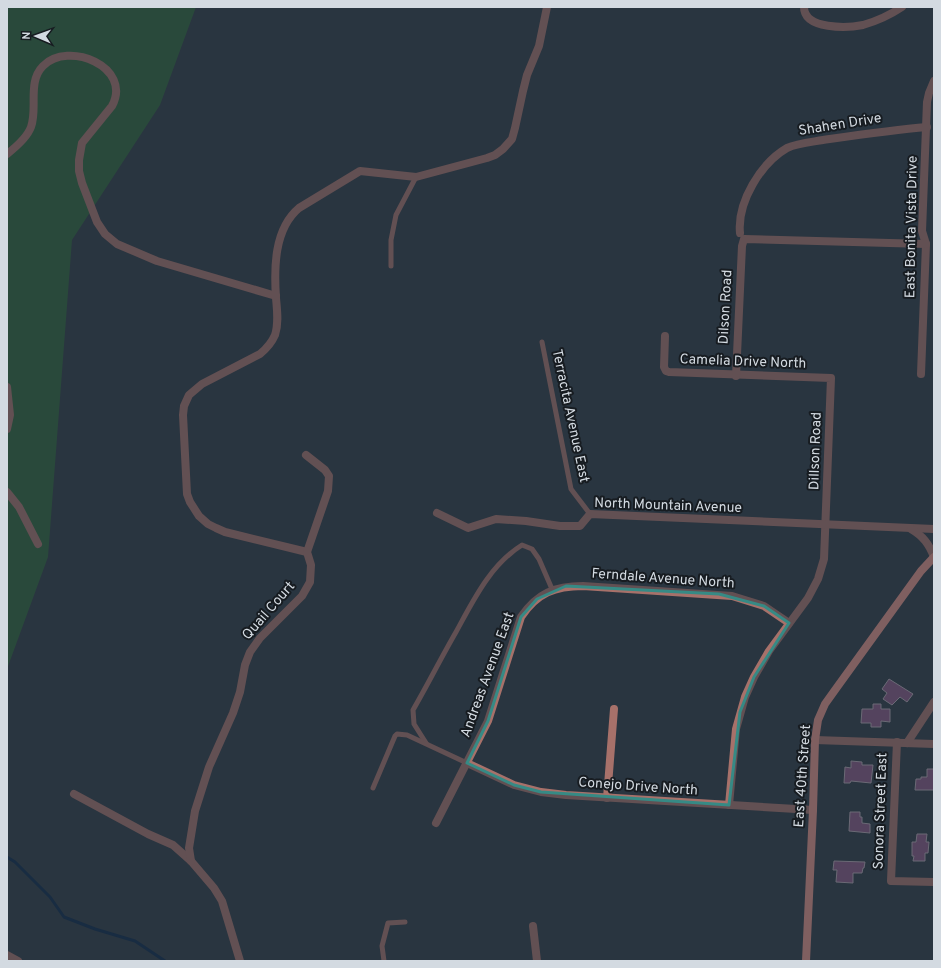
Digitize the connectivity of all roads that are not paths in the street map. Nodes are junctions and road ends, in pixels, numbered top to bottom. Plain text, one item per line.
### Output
1 (547, 7) edge
2 (804, 7) edge
3 (902, 7) edge
4 (934, 81) edge
5 (927, 127) junction
6 (7, 154) edge
7 (416, 177) junction
8 (742, 236) junction
9 (926, 244) junction
10 (391, 266) dead end
11 (276, 296) junction
12 (665, 336) dead end
13 (542, 342) dead end
14 (921, 374) dead end
15 (736, 376) junction
16 (831, 378) joint
17 (7, 387) edge
18 (7, 429) edge
19 (306, 455) dead end
20 (7, 492) edge
21 (437, 513) dead end
22 (590, 514) junction
23 (826, 524) junction
24 (910, 528) junction
25 (934, 529) edge
26 (38, 544) dead end
27 (307, 552) junction
28 (934, 557) edge
29 (552, 589) junction
30 (789, 623) junction
31 (934, 702) edge
32 (614, 709) dead end
33 (815, 740) junction
34 (897, 742) junction
35 (426, 743) junction
36 (907, 743) junction
37 (934, 744) edge
38 (467, 763) junction
39 (373, 788) dead end
40 (74, 794) dead end
41 (607, 798) junction
42 (729, 805) junction
43 (813, 810) junction
44 (436, 823) dead end
45 (191, 861) junction
46 (934, 882) edge
47 (404, 922) dead end
48 (533, 926) dead end
49 (7, 955) edge
50 (18, 961) edge
51 (240, 961) edge
52 (384, 961) edge
53 (537, 961) edge
54 (806, 961) edge

1 - 7 street
2 - 3 street
4 - 5 street, East Bonita Vista Drive
5 - 8 street, Shahen Drive
5 - 9 street, East Bonita Vista Drive
6 - 11 street
7 - 10 lane
7 - 11 street
8 - 9 street
8 - 15 street, Dilson Road
9 - 14 street, East Bonita Vista Drive
11 - 27 street
12 - 15 street, Camelia Drive North
13 - 22 lane, Terracita Avenue East
15 - 16 street, Camelia Drive North
16 - 23 street, Dillson Road
17 - 18 street
19 - 27 street, Quail Court
20 - 26 street
21 - 22 street, North Mountain Avenue
22 - 23 street, North Mountain Avenue
23 - 24 street, North Mountain Avenue
23 - 30 street, Dillson Road
24 - 25 street, North Mountain Avenue
24 - 28 street
27 - 45 street, Quail Court
28 - 33 main road, East 40th Street
29 - 30 street, Ferndale Avenue North
29 - 35 lane
29 - 38 street, Andreas Avenue East
30 - 42 street, Dillson Road
31 - 36 street
32 - 41 street
33 - 34 street
33 - 43 main road, East 40th Street
34 - 36 street
34 - 46 street, Sonora Street East
35 - 38 lane
35 - 39 lane
36 - 37 street
38 - 41 street, Conejo Drive North
38 - 44 street, Andreas Avenue East
40 - 45 street
41 - 42 street, Conejo Drive North
42 - 43 street, Conejo Drive North
43 - 54 main road, East 40th Street
45 - 51 street
47 - 52 lane
48 - 53 street
49 - 50 street

